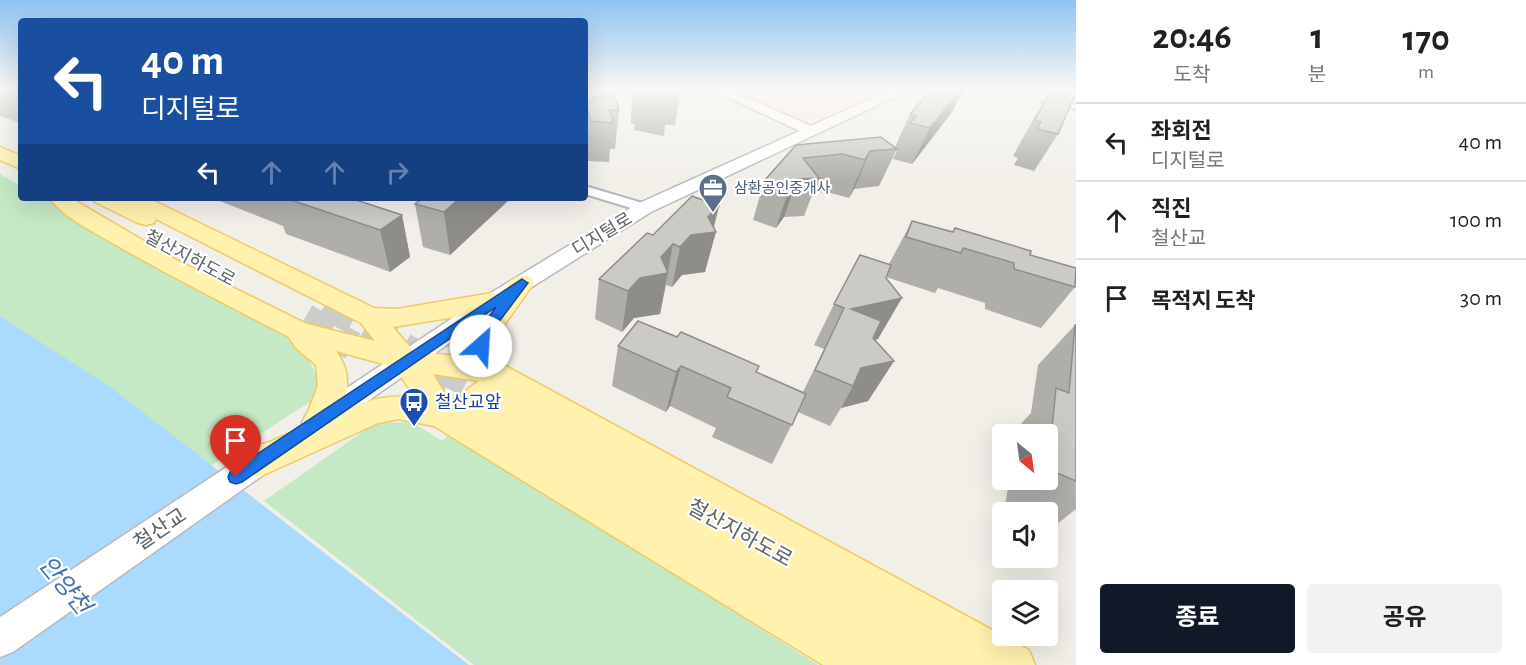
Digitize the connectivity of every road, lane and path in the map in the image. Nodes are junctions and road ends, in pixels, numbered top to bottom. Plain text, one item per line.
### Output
1 (786, 120) edge
2 (835, 120) edge
3 (811, 131) junction
4 (0, 153) edge
5 (18, 162) edge
6 (0, 164) edge
7 (18, 172) edge
8 (588, 191) edge
9 (62, 201) edge
10 (79, 201) edge
11 (108, 201) edge
12 (138, 201) edge
13 (644, 208) junction
14 (522, 283) junction
15 (492, 302) junction
16 (325, 305) tunnel mouth
17 (361, 312) junction
18 (304, 328) junction
19 (405, 360) junction
20 (495, 402) junction
21 (441, 415) junction
22 (327, 423) junction
23 (256, 463) joint
24 (0, 639) edge
25 (862, 665) edge
26 (915, 665) edge
27 (973, 665) edge
28 (1014, 665) edge

1 - 3 street
2 - 3 main road, 디지털로
3 - 13 main road, 디지털로
4 - 5 main road
6 - 7 main road
8 - 13 street
9 - 18 main road
10 - 18 main road, 철산지하도로
11 - 16 main road, 철산지하도로
12 - 17 main road
13 - 14 main road, 디지털로
14 - 15 main road, 디지털로
14 - 20 main road
15 - 17 main road
15 - 19 main road, 디지털로
17 - 18 main road
17 - 19 main road
18 - 19 main road
18 - 22 main road
19 - 20 main road
19 - 21 main road
19 - 22 main road, 디지털로
20 - 21 main road
20 - 25 main road
20 - 26 main road, 철산지하도로
20 - 27 main road, 철산지하도로
20 - 28 main road
21 - 22 main road
22 - 23 main road
23 - 24 main road, 철산교

